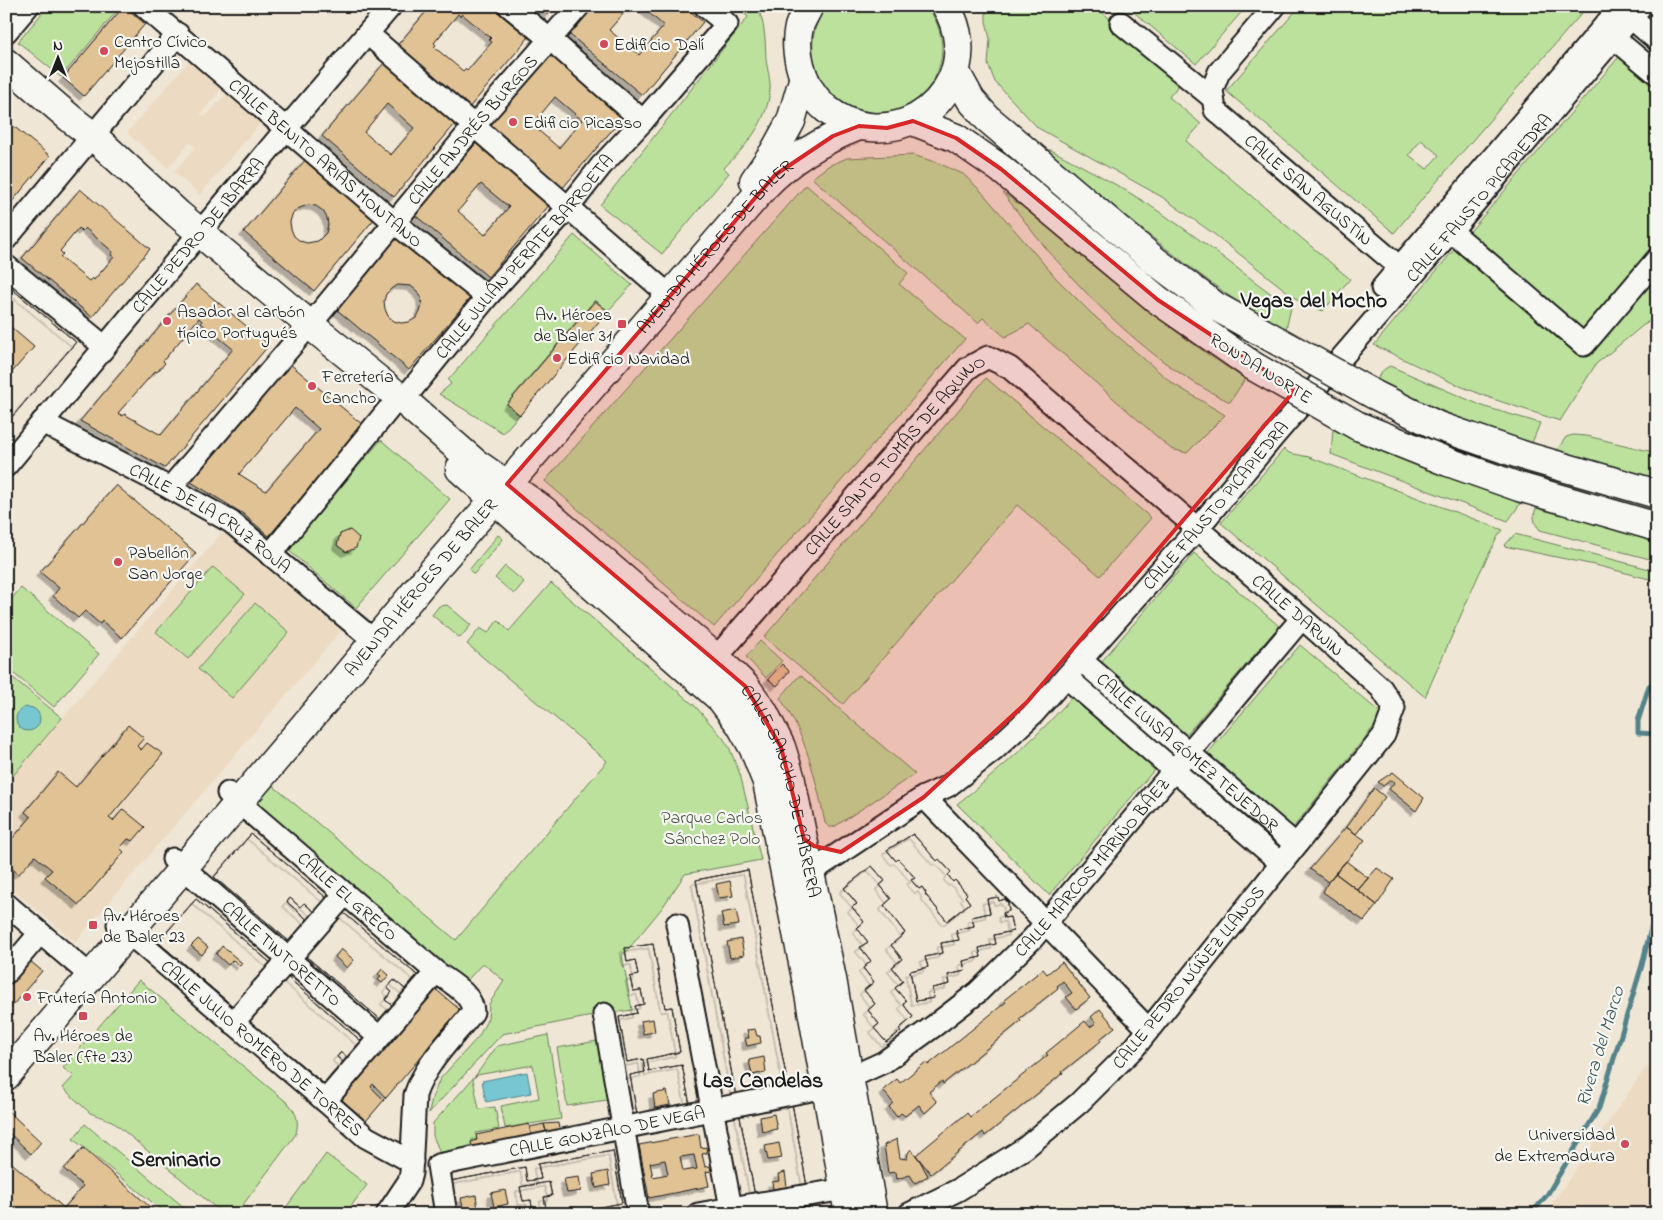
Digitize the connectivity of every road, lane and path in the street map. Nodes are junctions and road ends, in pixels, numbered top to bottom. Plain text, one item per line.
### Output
1 (28, 6) edge
2 (144, 6) edge
3 (391, 6) edge
4 (509, 6) edge
5 (579, 6) edge
6 (705, 6) edge
7 (1275, 6) edge
8 (952, 10) edge
9 (1631, 10) edge
10 (799, 13) edge
11 (1121, 23) dead end
12 (6, 32) edge
13 (178, 34) junction
14 (368, 34) junction
15 (1614, 38) junction
16 (1657, 40) edge
17 (550, 41) junction
18 (6, 62) edge
19 (956, 71) junction
20 (1657, 74) edge
21 (803, 80) junction
22 (6, 88) edge
23 (1213, 98) junction
24 (643, 121) junction
25 (913, 121) junction
26 (474, 126) junction
27 (859, 126) junction
28 (286, 129) junction
29 (86, 143) junction
30 (568, 208) junction
31 (396, 223) junction
32 (1451, 231) junction
33 (196, 237) junction
34 (6, 239) edge
35 (1657, 259) edge
36 (6, 266) edge
37 (1405, 272) junction
38 (662, 289) junction
39 (487, 297) junction
40 (305, 331) junction
41 (105, 347) junction
42 (396, 405) junction
43 (42, 422) junction
44 (6, 466) edge
45 (170, 488) junction
46 (497, 489) junction
47 (1657, 494) edge
48 (1191, 524) junction
49 (1656, 527) edge
50 (270, 554) junction
51 (1302, 618) junction
52 (365, 633) junction
53 (716, 658) junction
54 (1081, 660) junction
55 (1066, 677) junction
56 (1394, 708) joint
57 (1188, 753) junction
58 (1174, 770) junction
59 (924, 797) junction
60 (234, 798) junction
61 (804, 838) junction
62 (1296, 845) junction
63 (837, 855) junction
64 (1281, 863) junction
65 (180, 866) junction
66 (799, 875) junction
67 (345, 894) junction
68 (817, 903) junction
69 (7, 908) edge
70 (1046, 923) junction
71 (677, 924) dead end
72 (123, 929) junction
73 (40, 933) junction
74 (289, 957) junction
75 (85, 972) junction
76 (436, 972) junction
77 (6, 973) edge
78 (604, 1014) dead end
79 (233, 1023) junction
80 (1148, 1030) junction
81 (379, 1037) junction
82 (6, 1054) edge
83 (6, 1076) edge
84 (837, 1083) junction
85 (325, 1101) junction
86 (712, 1110) junction
87 (623, 1128) junction
88 (412, 1162) junction
89 (847, 1201) edge
90 (731, 1208) junction
91 (386, 1214) edge
92 (446, 1214) edge
93 (638, 1214) edge
94 (698, 1214) edge
95 (873, 1214) edge
96 (909, 1214) edge

1 - 12 street
2 - 13 street, CALLE BENITO ARIAS MONTANO
3 - 14 street, CALLE PEDRO DE IBARRA
4 - 17 street
5 - 17 street, CALLE ANDRÉS BURGOS
6 - 24 street, CALLE JULIÁN PERATE BARROETA
7 - 23 street
8 - 19 main road
9 - 15 street, CALLE FAUSTO PICAPIEDRA
9 - 16 street
9 - 37 street, CALLE FAUSTO PICAPIEDRA
10 - 21 main road
11 - 23 street, CALLE SAN AGUSTÍN
13 - 28 street, CALLE BENITO ARIAS MONTANO
13 - 29 street
14 - 26 street
14 - 28 street, CALLE PEDRO DE IBARRA
15 - 20 street
15 - 32 street, CALLE FAUSTO PICAPIEDRA
17 - 24 street
17 - 26 street, CALLE ANDRÉS BURGOS
18 - 29 main road
19 - 25 main road
19 - 47 main road, RONDA NORTE, bridge
21 - 27 main road
21 - 38 main road, AVENIDA HÉROES DE BALER
22 - 29 main road
23 - 37 street, CALLE SAN AGUSTÍN
24 - 30 street, CALLE JULIÁN PERATE BARROETA
25 - 27 main road
25 - 49 main road, RONDA NORTE, bridge
26 - 30 street
26 - 31 street, CALLE ANDRÉS BURGOS
27 - 46 main road, AVENIDA HÉROES DE BALER
28 - 31 street, CALLE BENITO ARIAS MONTANO
28 - 33 street, CALLE PEDRO DE IBARRA
29 - 33 main road
29 - 34 street
30 - 38 street
30 - 39 street, CALLE JULIÁN PERATE BARROETA
31 - 39 street, CALLE BENITO ARIAS MONTANO
31 - 40 street, CALLE ANDRÉS BURGOS
32 - 35 street
32 - 37 street, CALLE FAUSTO PICAPIEDRA
33 - 40 main road
33 - 41 street, CALLE PEDRO DE IBARRA
36 - 41 street
37 - 48 street, CALLE FAUSTO PICAPIEDRA
38 - 46 main road, AVENIDA HÉROES DE BALER
39 - 42 street, CALLE JULIÁN PERATE BARROETA
40 - 42 main road
40 - 45 street, CALLE ANDRÉS BURGOS
41 - 43 street, CALLE PEDRO DE IBARRA
42 - 46 main road
42 - 50 street, CALLE JULIÁN PERATE BARROETA
43 - 44 street, CALLE PEDRO DE IBARRA
43 - 45 street, CALLE DE LA CRUZ ROJA
45 - 50 street, CALLE DE LA CRUZ ROJA
46 - 52 main road, AVENIDA HÉROES DE BALER
46 - 53 main road, CALLE SANCHO DE CABRERA
46 - 60 main road, AVENIDA HÉROES DE BALER
46 - 66 main road, CALLE SANCHO DE CABRERA
48 - 51 street, CALLE DARWIN
48 - 53 street, CALLE SANTO TOMÁS DE AQUINO
48 - 54 street, CALLE FAUSTO PICAPIEDRA
48 - 59 street, CALLE FAUSTO PICAPIEDRA
50 - 52 street, CALLE DE LA CRUZ ROJA
51 - 56 street, CALLE DARWIN
51 - 57 street, CALLE MARCOS MARIÑO BÁEZ
52 - 60 main road, AVENIDA HÉROES DE BALER
53 - 61 main road, CALLE SANCHO DE CABRERA
54 - 55 street, CALLE FAUSTO PICAPIEDRA
54 - 57 street, CALLE LUISA GÓMEZ TEJEDOR
55 - 58 street, CALLE LUISA GÓMEZ TEJEDOR
55 - 59 street, CALLE FAUSTO PICAPIEDRA
56 - 62 street, CALLE PEDRO NÚÑEZ LLANOS
57 - 58 street, CALLE MARCOS MARIÑO BÁEZ
57 - 62 street, CALLE LUISA GÓMEZ TEJEDOR
58 - 64 street, CALLE LUISA GÓMEZ TEJEDOR
58 - 70 street, CALLE MARCOS MARIÑO BÁEZ
59 - 63 street, CALLE FAUSTO PICAPIEDRA
59 - 70 street
60 - 65 main road, AVENIDA HÉROES DE BALER
60 - 67 street, CALLE EL GRECO
61 - 63 street
61 - 66 main road, CALLE SANCHO DE CABRERA
62 - 64 street, CALLE PEDRO NÚÑEZ LLANOS
63 - 66 street, CALLE FAUSTO PICAPIEDRA
63 - 68 street
64 - 80 street, CALLE PEDRO NÚÑEZ LLANOS
65 - 72 main road, AVENIDA HÉROES DE BALER
65 - 74 street, CALLE TINTORETTO
66 - 68 main road, CALLE SANCHO DE CABRERA
66 - 84 main road, CALLE SANCHO DE CABRERA
67 - 74 street
67 - 76 street, CALLE EL GRECO
68 - 84 main road, CALLE SANCHO DE CABRERA
69 - 73 street
70 - 80 street
70 - 84 street, CALLE MARCOS MARIÑO BÁEZ
71 - 86 street
72 - 75 main road, AVENIDA HÉROES DE BALER
72 - 79 street, CALLE JULIO ROMERO DE TORRES
73 - 75 street
73 - 77 street
74 - 79 street
74 - 81 street, CALLE TINTORETTO
75 - 82 main road, AVENIDA HÉROES DE BALER
75 - 83 main road, AVENIDA HÉROES DE BALER
76 - 81 street
76 - 88 street, CALLE EL GRECO
78 - 87 street
79 - 85 street, CALLE JULIO ROMERO DE TORRES
80 - 96 street, CALLE PEDRO NÚÑEZ LLANOS
81 - 85 street
84 - 86 street, CALLE GONZALO DE VEGA
84 - 89 main road, CALLE SANCHO DE CABRERA
84 - 95 main road, CALLE SANCHO DE CABRERA
85 - 88 street, CALLE JULIO ROMERO DE TORRES
86 - 87 street, CALLE GONZALO DE VEGA
86 - 90 street
87 - 92 street, CALLE GONZALO DE VEGA
87 - 93 street
88 - 91 street
89 - 90 street
90 - 94 street

